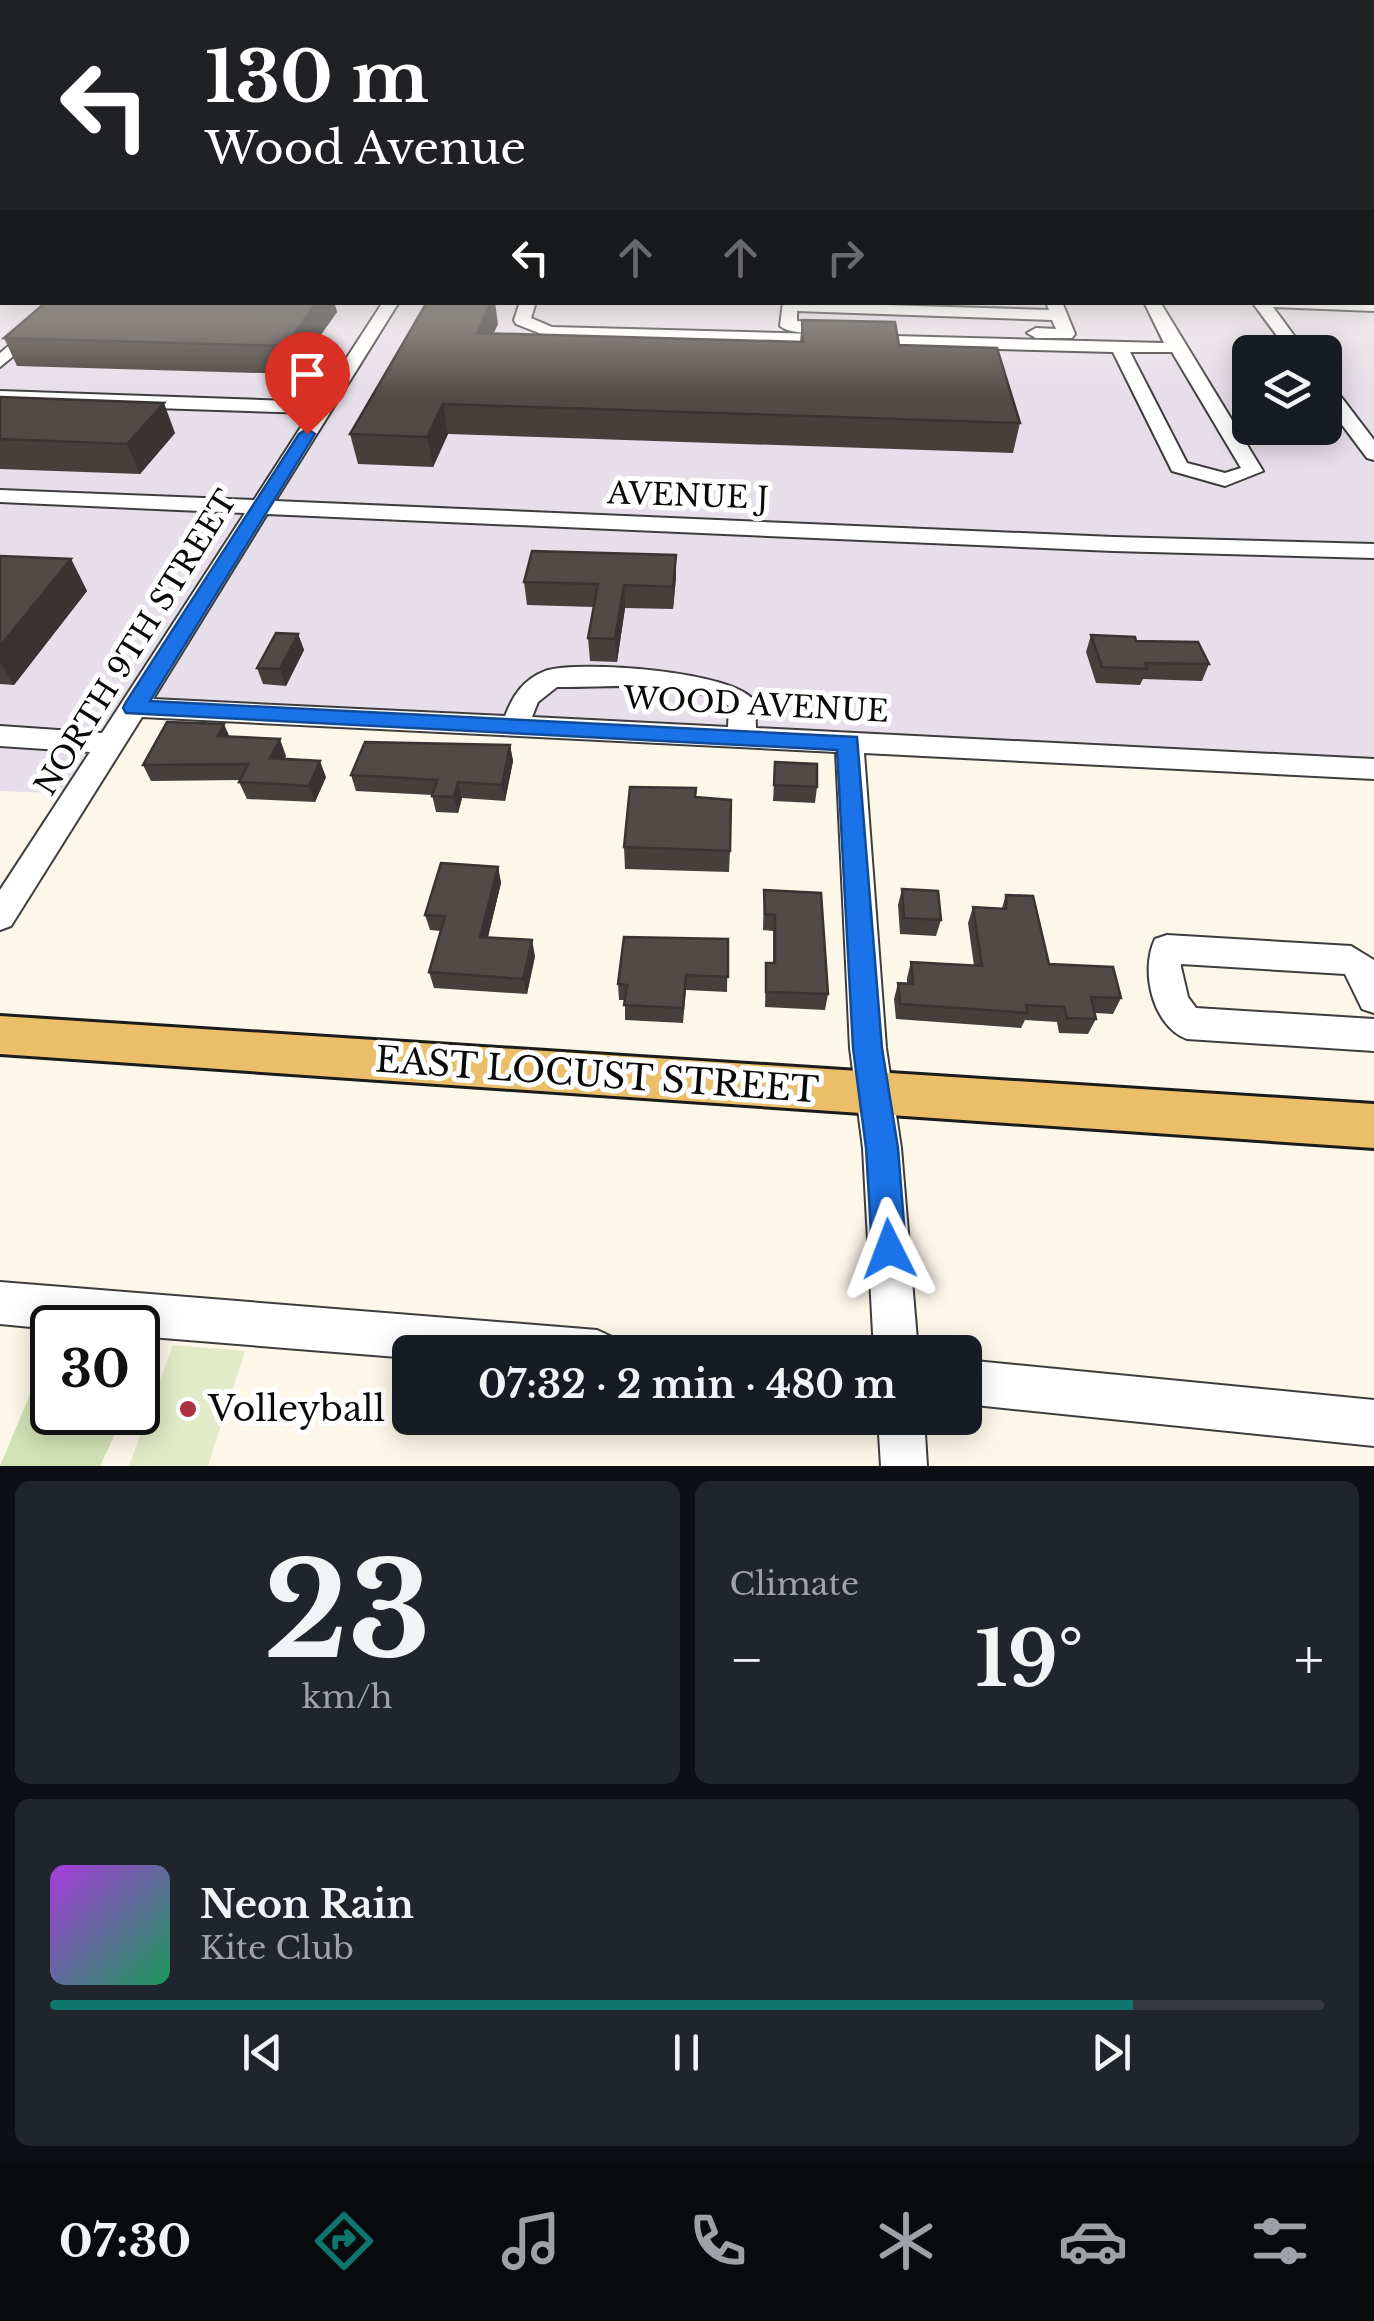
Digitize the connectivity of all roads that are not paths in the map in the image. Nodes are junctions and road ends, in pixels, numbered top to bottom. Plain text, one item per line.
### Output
1 (66, 305) edge
2 (389, 305) edge
3 (527, 305) edge
4 (1154, 305) edge
5 (1262, 305) edge
6 (1346, 305) edge
7 (867, 306) edge
8 (1374, 306) edge
9 (1056, 309) edge
10 (870, 328) junction
11 (1285, 335) edge
12 (1175, 342) junction
13 (1120, 349) junction
14 (0, 362) edge
15 (0, 396) edge
16 (324, 408) junction
17 (1342, 411) edge
18 (1374, 454) edge
19 (0, 496) edge
20 (261, 507) junction
21 (1374, 551) edge
22 (134, 708) junction
23 (516, 726) junction
24 (0, 736) edge
25 (742, 737) junction
26 (848, 742) junction
27 (111, 744) junction
28 (1374, 769) edge
29 (0, 917) edge
30 (1374, 998) edge
31 (0, 1035) edge
32 (1374, 1035) edge
33 (874, 1094) junction
34 (1374, 1126) edge
35 (0, 1303) edge
36 (392, 1335) edge
37 (895, 1335) edge
38 (982, 1384) edge
39 (1374, 1423) edge
40 (902, 1435) edge
41 (904, 1466) edge

1 - 14 street
2 - 16 street, NORTH 9TH STREET
3 - 13 street
4 - 12 street
5 - 11 street
6 - 8 street
7 - 9 street
7 - 10 street
7 - 10 street
9 - 10 street
12 - 13 street
12 - 13 street
15 - 16 street
16 - 20 street, NORTH 9TH STREET
17 - 18 street
19 - 20 street, AVENUE J
20 - 21 street, AVENUE J
20 - 22 street, NORTH 9TH STREET
22 - 23 street, WOOD AVENUE
22 - 27 street, NORTH 9TH STREET
23 - 25 street, WOOD AVENUE
23 - 25 street
24 - 27 street
25 - 26 street, WOOD AVENUE
26 - 28 street, WOOD AVENUE
26 - 33 street
27 - 29 street, NORTH 9TH STREET
30 - 32 street
31 - 33 main road, EAST LOCUST STREET
33 - 34 main road, EAST LOCUST STREET
33 - 37 street
35 - 36 street
38 - 39 street
40 - 41 street

